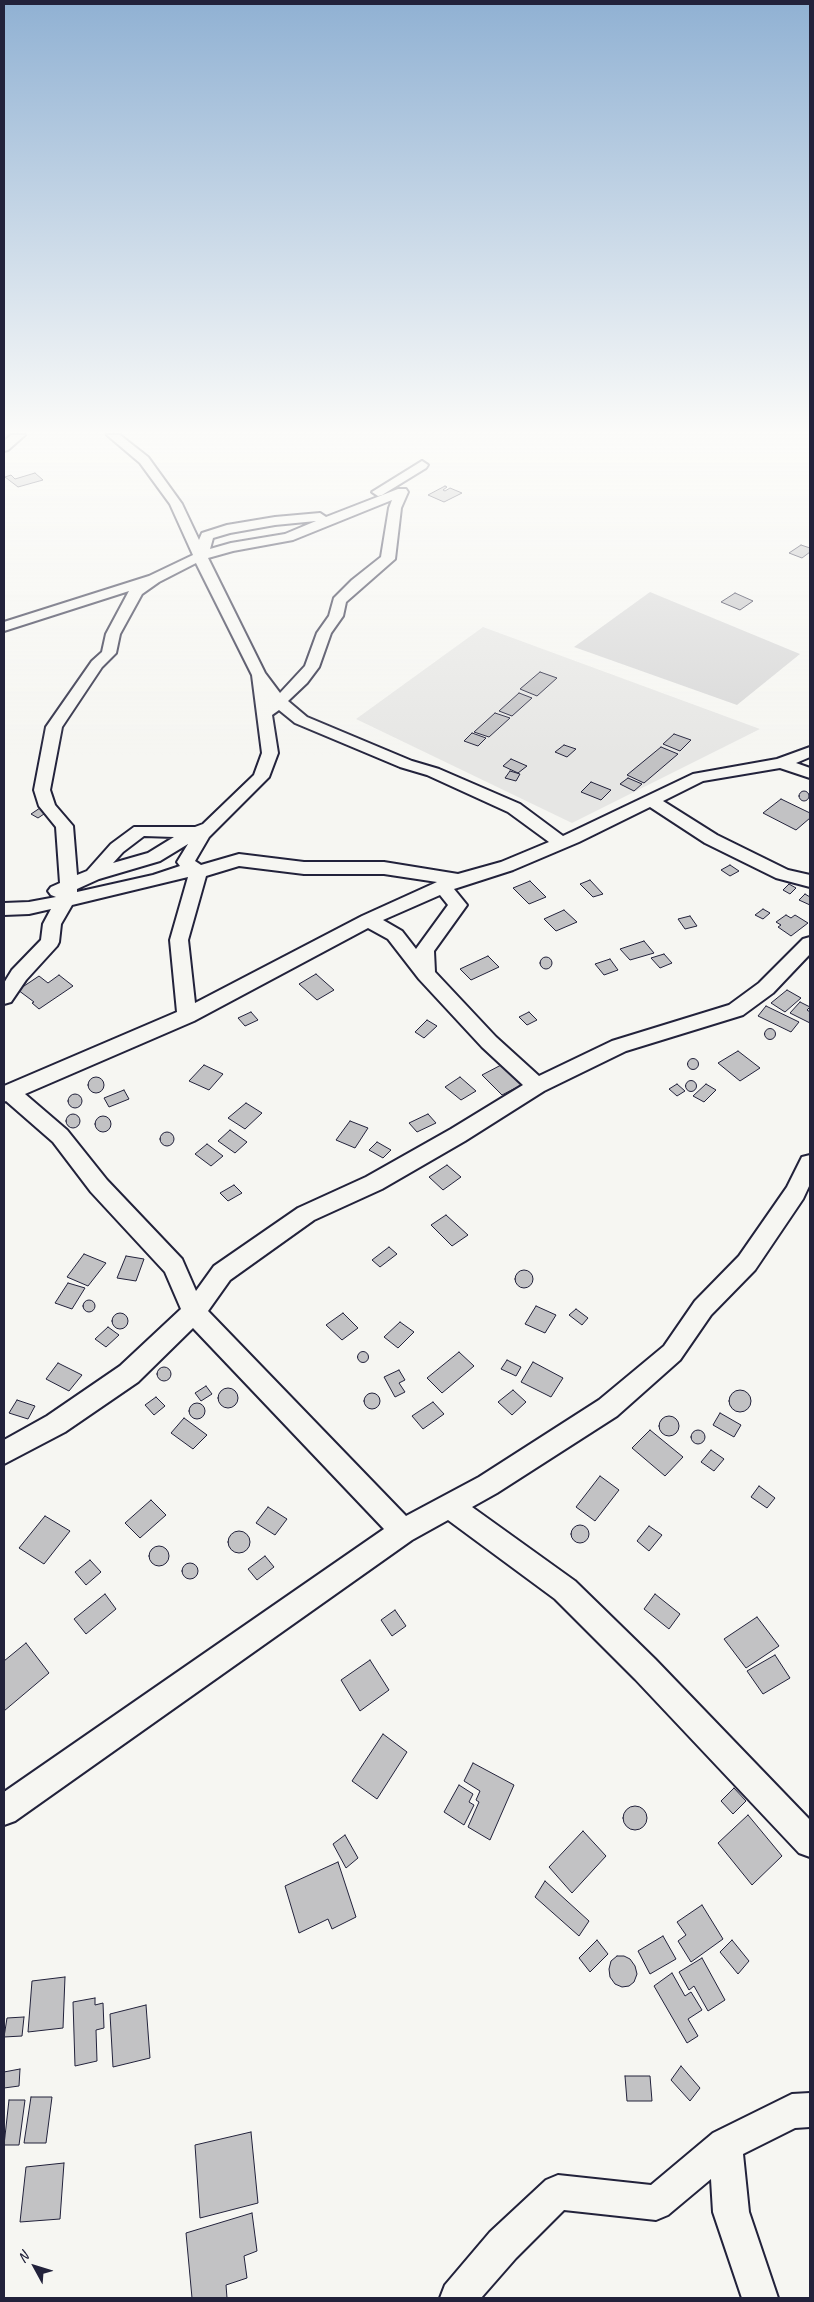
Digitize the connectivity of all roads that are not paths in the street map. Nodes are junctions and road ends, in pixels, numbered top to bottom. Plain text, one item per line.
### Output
1 (197, 542) edge
2 (228, 542) edge
3 (257, 542) edge
4 (391, 542) edge
5 (204, 555) junction
6 (154, 579) junction
7 (4, 627) edge
8 (258, 674) junction
9 (278, 701) junction
10 (264, 728) junction
11 (810, 752) edge
12 (782, 763) junction
13 (810, 773) edge
14 (652, 801) junction
15 (204, 829) junction
16 (562, 843) junction
17 (198, 872) junction
18 (94, 875) junction
19 (810, 880) edge
20 (451, 884) junction
21 (67, 893) junction
22 (4, 908) edge
23 (368, 920) junction
24 (810, 943) edge
25 (426, 974) junction
26 (4, 997) edge
27 (187, 1016) junction
28 (537, 1086) junction
29 (6, 1093) edge
30 (810, 1163) edge
31 (194, 1312) junction
32 (4, 1452) edge
33 (449, 1506) junction
34 (403, 1530) junction
35 (4, 1810) edge
36 (810, 1842) edge
37 (810, 2110) edge
38 (725, 2145) junction
39 (458, 2298) edge
40 (760, 2298) edge

1 - 5 street
2 - 5 street
3 - 5 street
4 - 9 street
5 - 6 street
5 - 8 street
6 - 7 street
6 - 21 street
8 - 9 street
8 - 10 street
9 - 10 street
9 - 16 street
10 - 15 street
11 - 12 street
12 - 13 street
12 - 14 street
14 - 16 street
14 - 19 street
15 - 17 street
15 - 18 street
15 - 18 street
16 - 20 street
17 - 20 street
17 - 21 street
17 - 27 street
18 - 21 street
20 - 23 street
20 - 25 street
21 - 22 street
21 - 26 street
23 - 25 street
23 - 27 street
24 - 28 street
25 - 28 street
27 - 29 street
28 - 31 street
29 - 31 street
30 - 33 street
31 - 32 street
31 - 34 street
33 - 34 street
33 - 36 street
34 - 35 street
37 - 38 street
38 - 39 street
38 - 40 street

